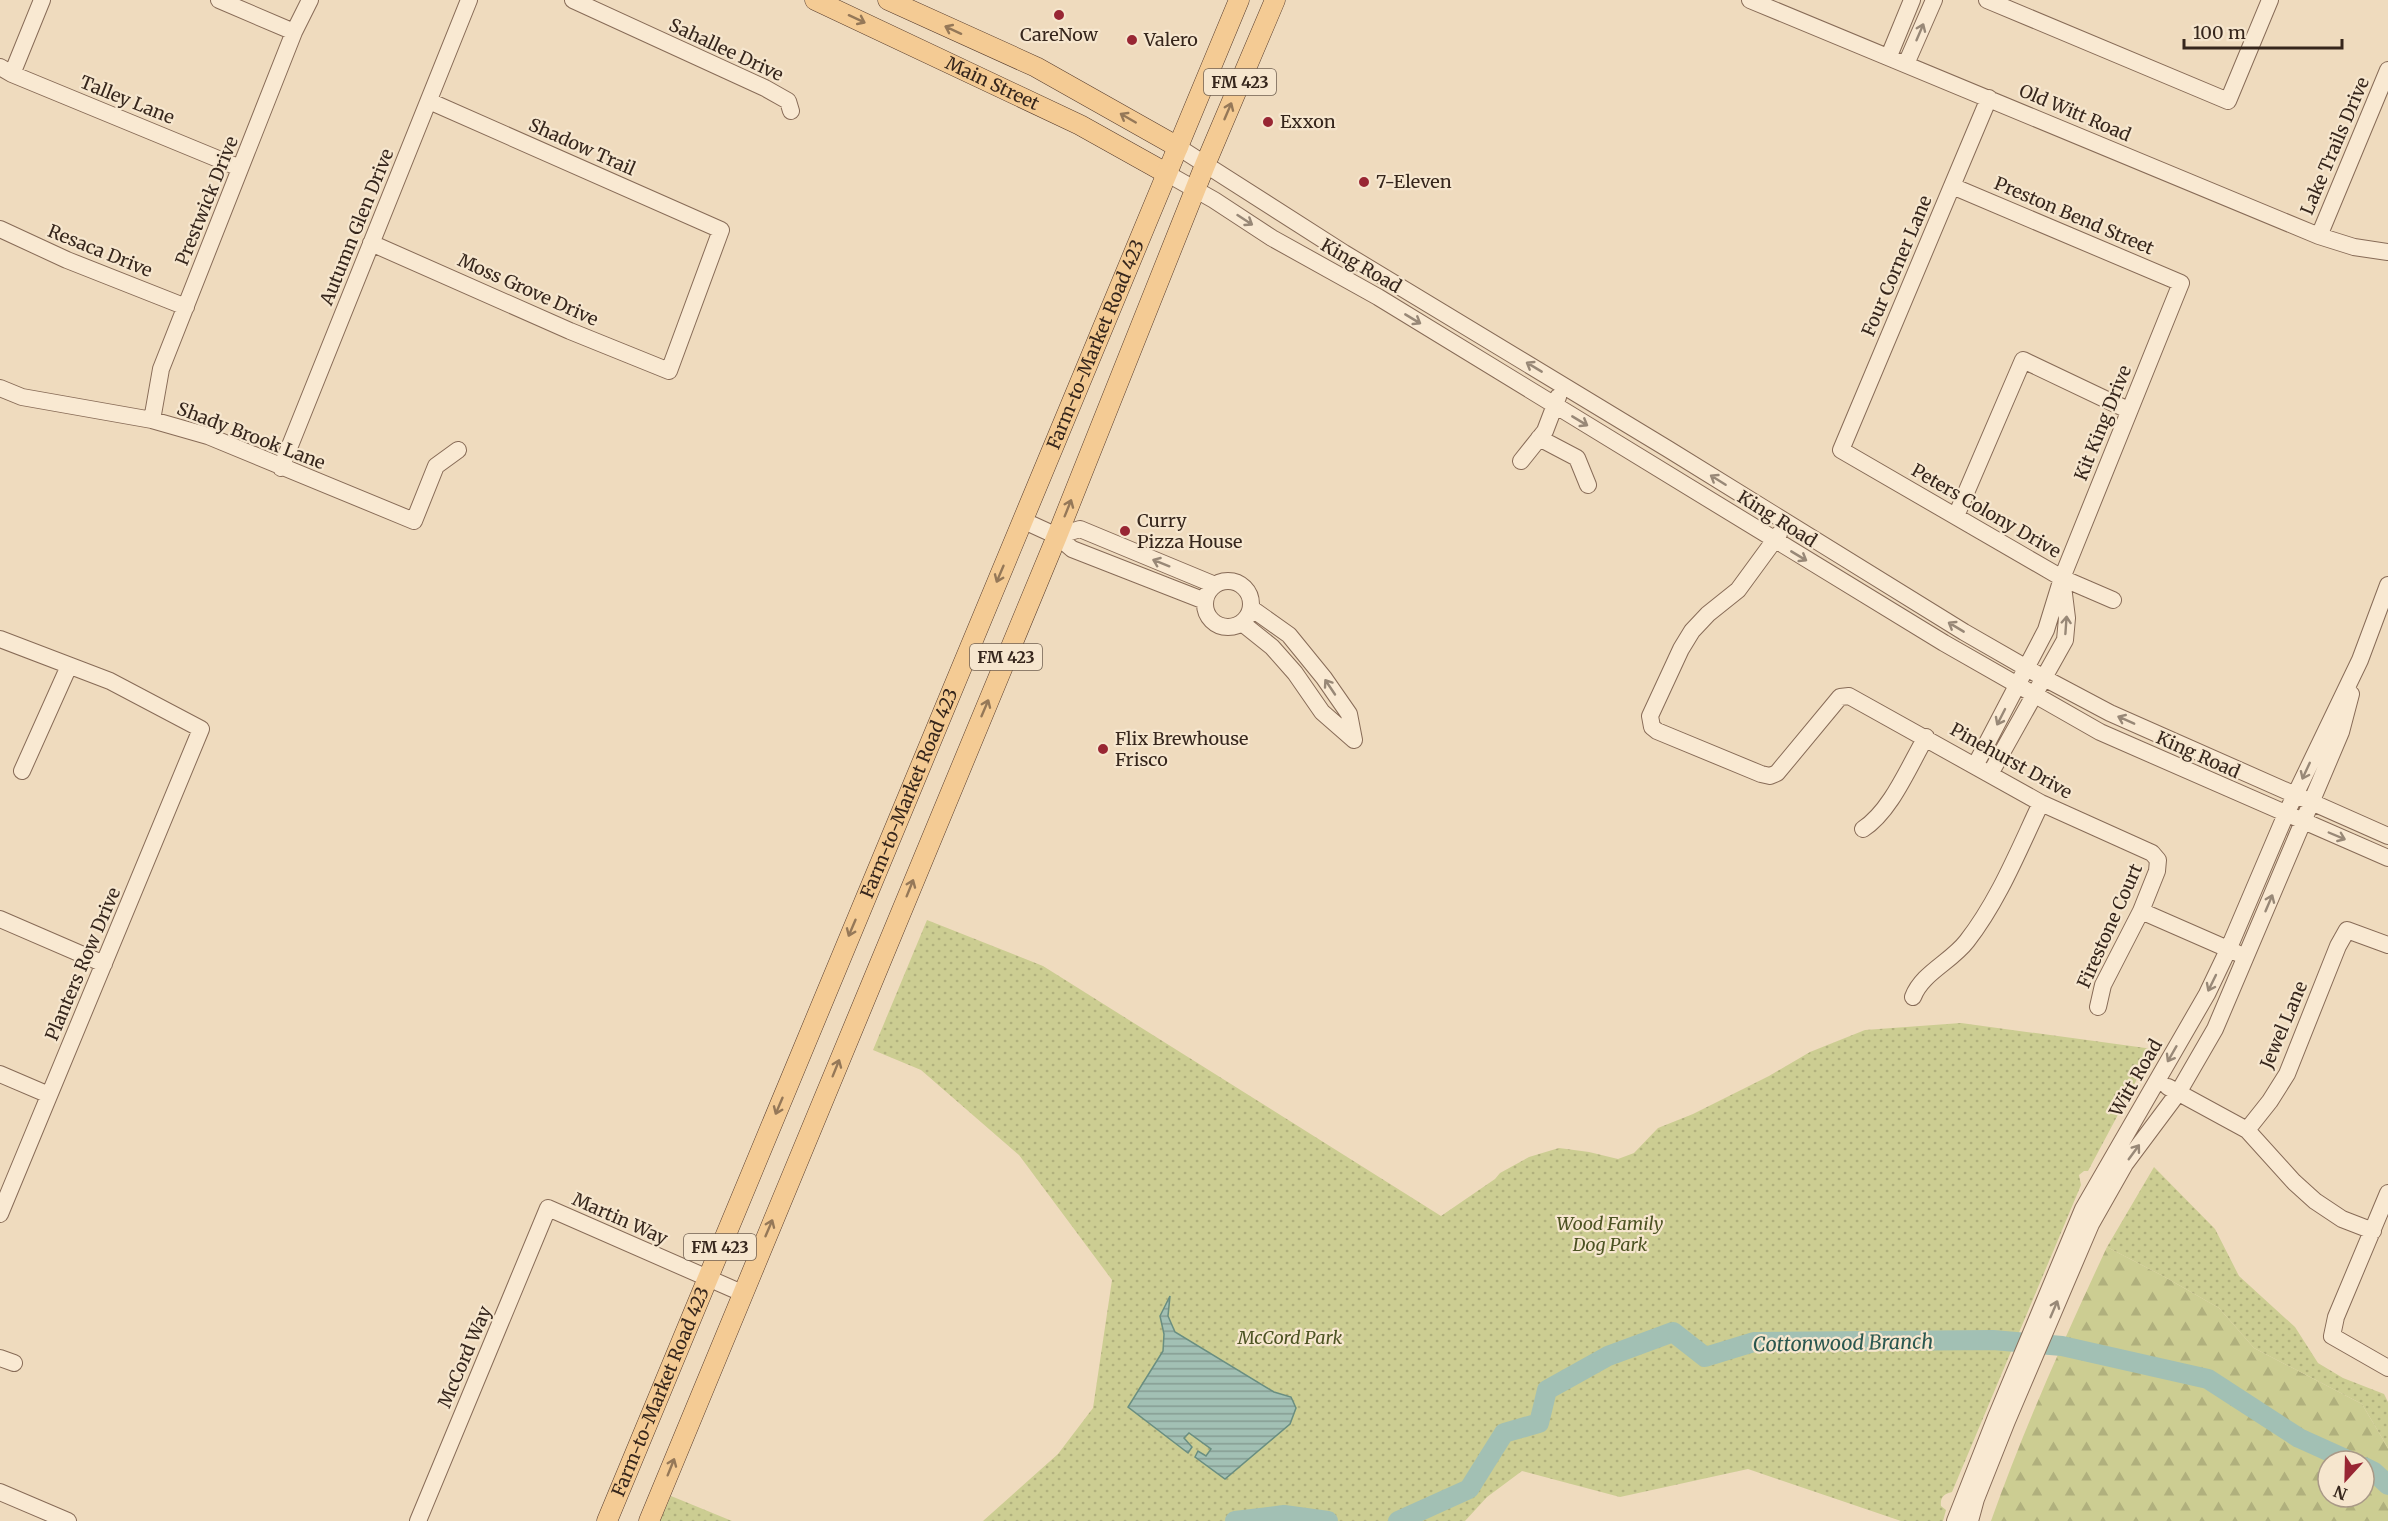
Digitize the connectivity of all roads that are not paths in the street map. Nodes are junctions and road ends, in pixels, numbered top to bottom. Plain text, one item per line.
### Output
1 (42, 0) edge
2 (219, 0) edge
3 (310, 0) edge
4 (469, 0) edge
5 (573, 0) edge
6 (815, 0) edge
7 (888, 0) edge
8 (1239, 0) edge
9 (1275, 0) edge
10 (1750, 0) edge
11 (1912, 0) edge
12 (1934, 0) edge
13 (1987, 0) edge
14 (2270, 0) edge
15 (294, 32) junction
16 (1889, 56) junction
17 (1906, 64) junction
18 (6, 70) edge
19 (2388, 70) edge
20 (1989, 98) junction
21 (429, 101) junction
22 (791, 111) dead end
23 (1178, 147) junction
24 (1205, 165) junction
25 (240, 168) junction
26 (1166, 173) junction
27 (1952, 186) junction
28 (1196, 189) junction
29 (0, 229) edge
30 (2319, 236) junction
31 (371, 243) junction
32 (2388, 252) edge
33 (1344, 253) junction
34 (1334, 273) junction
35 (2181, 283) joint
36 (186, 307) junction
37 (669, 371) joint
38 (1564, 386) junction
39 (0, 388) edge
40 (1553, 404) junction
41 (2128, 410) junction
42 (152, 420) junction
43 (1539, 438) junction
44 (458, 450) dead end
45 (1841, 450) joint
46 (1521, 461) dead end
47 (281, 468) junction
48 (1588, 485) dead end
49 (1956, 516) junction
50 (1022, 520) junction
51 (1785, 523) junction
52 (1057, 536) junction
53 (1774, 541) junction
54 (2062, 578) junction
55 (1215, 585) junction
56 (2388, 585) edge
57 (2114, 600) dead end
58 (1205, 601) junction
59 (1246, 616) junction
60 (0, 639) edge
61 (2360, 660) junction
62 (69, 666) junction
63 (2027, 668) junction
64 (2044, 678) junction
65 (2017, 685) junction
66 (2034, 695) junction
67 (1926, 737) junction
68 (1983, 770) junction
69 (21, 771) dead end
70 (2295, 796) junction
71 (2041, 803) junction
72 (2311, 803) junction
73 (2286, 814) junction
74 (2303, 822) junction
75 (1863, 829) dead end
76 (2388, 836) edge
77 (2388, 858) edge
78 (2158, 860) joint
79 (2141, 911) junction
80 (0, 920) edge
81 (2388, 945) edge
82 (2228, 950) junction
83 (2246, 957) junction
84 (104, 964) junction
85 (1913, 997) dead end
86 (2097, 1007) dead end
87 (0, 1074) edge
88 (2157, 1080) junction
89 (2178, 1093) junction
90 (49, 1095) junction
91 (2247, 1130) junction
92 (2388, 1194) edge
93 (2096, 1199) junction
94 (548, 1208) joint
95 (0, 1214) edge
96 (2373, 1231) junction
97 (707, 1278) junction
98 (742, 1293) junction
99 (2388, 1368) edge
100 (2002, 1419) junction
101 (0, 1492) edge
102 (68, 1521) edge
103 (418, 1521) edge
104 (606, 1521) edge
105 (649, 1521) edge
106 (1955, 1521) edge
107 (1970, 1521) edge

1 - 18 street
2 - 15 street
3 - 15 street, Prestwick Drive
4 - 21 street, Autumn Glen Drive
5 - 22 street, Sahallee Drive
6 -> 26 main road, Main Street
23 -> 7 main road, Main Street
8 - 23 main road, Farm-to-Market Road 423 / FM 423
24 -> 9 main road, Farm-to-Market Road 423 / FM 423
10 - 16 street, Old Witt Road
11 - 16 street
17 -> 12 street
13 - 14 street
15 - 25 street, Prestwick Drive
16 - 17 street, Old Witt Road
17 - 20 street, Old Witt Road
18 - 25 street, Talley Lane
19 - 30 street, Lake Trails Drive
20 - 27 street, Four Corner Lane
20 - 30 street, Old Witt Road
21 - 31 street, Autumn Glen Drive
21 - 37 street, Shadow Trail
23 - 24 street, King Road
23 - 26 main road, Farm-to-Market Road 423 / FM 423
24 - 28 main road, Farm-to-Market Road 423 / FM 423
24 - 33 street, King Road
25 - 36 street, Prestwick Drive
26 - 28 street, King Road
26 - 50 main road, Farm-to-Market Road 423 / FM 423
27 - 35 street, Preston Bend Street
27 - 45 street, Four Corner Lane
28 -> 34 street, King Road
52 -> 28 main road, Farm-to-Market Road 423 / FM 423
29 - 36 street, Resaca Drive
30 - 32 street, Old Witt Road
31 - 37 street, Moss Grove Drive
31 - 47 street, Autumn Glen Drive
33 - 34 street
38 -> 33 street, King Road
34 -> 40 street, King Road
35 - 41 street, Kit King Drive
36 - 42 street, Prestwick Drive
38 - 40 street
51 -> 38 street, King Road
39 - 42 street, Shady Brook Lane
40 - 43 street
40 -> 53 street, King Road
41 - 49 street
41 - 54 street, Kit King Drive
42 - 47 street, Shady Brook Lane
43 - 46 street
43 - 48 street
44 - 47 street, Shady Brook Lane
45 - 49 street, Peters Colony Drive
49 - 54 street, Peters Colony Drive
50 - 52 street
50 -> 97 main road, Farm-to-Market Road 423 / FM 423
51 - 53 street
63 -> 51 street, King Road
55 -> 52 street
52 - 58 street
98 -> 52 main road, Farm-to-Market Road 423 / FM 423
53 -> 65 street, King Road
53 - 67 street, Pinehurst Drive
54 - 57 street, Peters Colony Drive
54 - 63 street, Kit King Drive
64 -> 54 street, Kit King Drive
55 - 58 street
55 - 59 street
56 - 61 street, Witt Road
58 - 59 street
59 -> 59 street
60 - 62 street
61 -> 70 street, Witt Road
61 - 72 street, Witt Road
62 - 69 street
62 - 84 street, Planters Row Drive
63 - 64 street, King Road
63 - 65 street, Kit King Drive
64 - 66 street, Kit King Drive
70 -> 64 street, King Road
65 - 66 street, King Road
65 -> 68 street, Kit King Drive
66 - 68 street, Kit King Drive
66 - 73 street, King Road
67 - 68 street, Pinehurst Drive
67 - 75 street
68 - 71 street, Pinehurst Drive
70 - 72 street, King Road
70 - 73 street, Witt Road
71 - 78 street, Pinehurst Drive
71 - 85 street
72 - 74 street, Witt Road
72 - 76 street, King Road
73 - 74 street, King Road
73 - 82 street, Witt Road
74 -> 77 street, King Road
83 -> 74 street, Witt Road
78 - 79 street, Firestone Court
79 - 82 street
79 - 86 street, Firestone Court
80 - 84 street
81 - 91 street, Jewel Lane
82 - 83 street
82 -> 88 street, Witt Road
83 - 89 street, Witt Road
84 - 90 street, Planters Row Drive
87 - 90 street
88 - 89 street
88 - 93 street, Witt Road
89 - 91 street
93 -> 89 street, Witt Road
90 - 95 street, Planters Row Drive
91 - 96 street
92 - 96 street
93 - 100 street, Witt Road
94 - 97 street, Martin Way
94 - 103 street, McCord Way
96 - 99 street
97 - 98 street, Martin Way
97 - 104 main road, Farm-to-Market Road 423 / FM 423
105 -> 98 main road, Farm-to-Market Road 423 / FM 423
100 - 106 street, Witt Road
100 - 107 street, Witt Road
101 - 102 street

